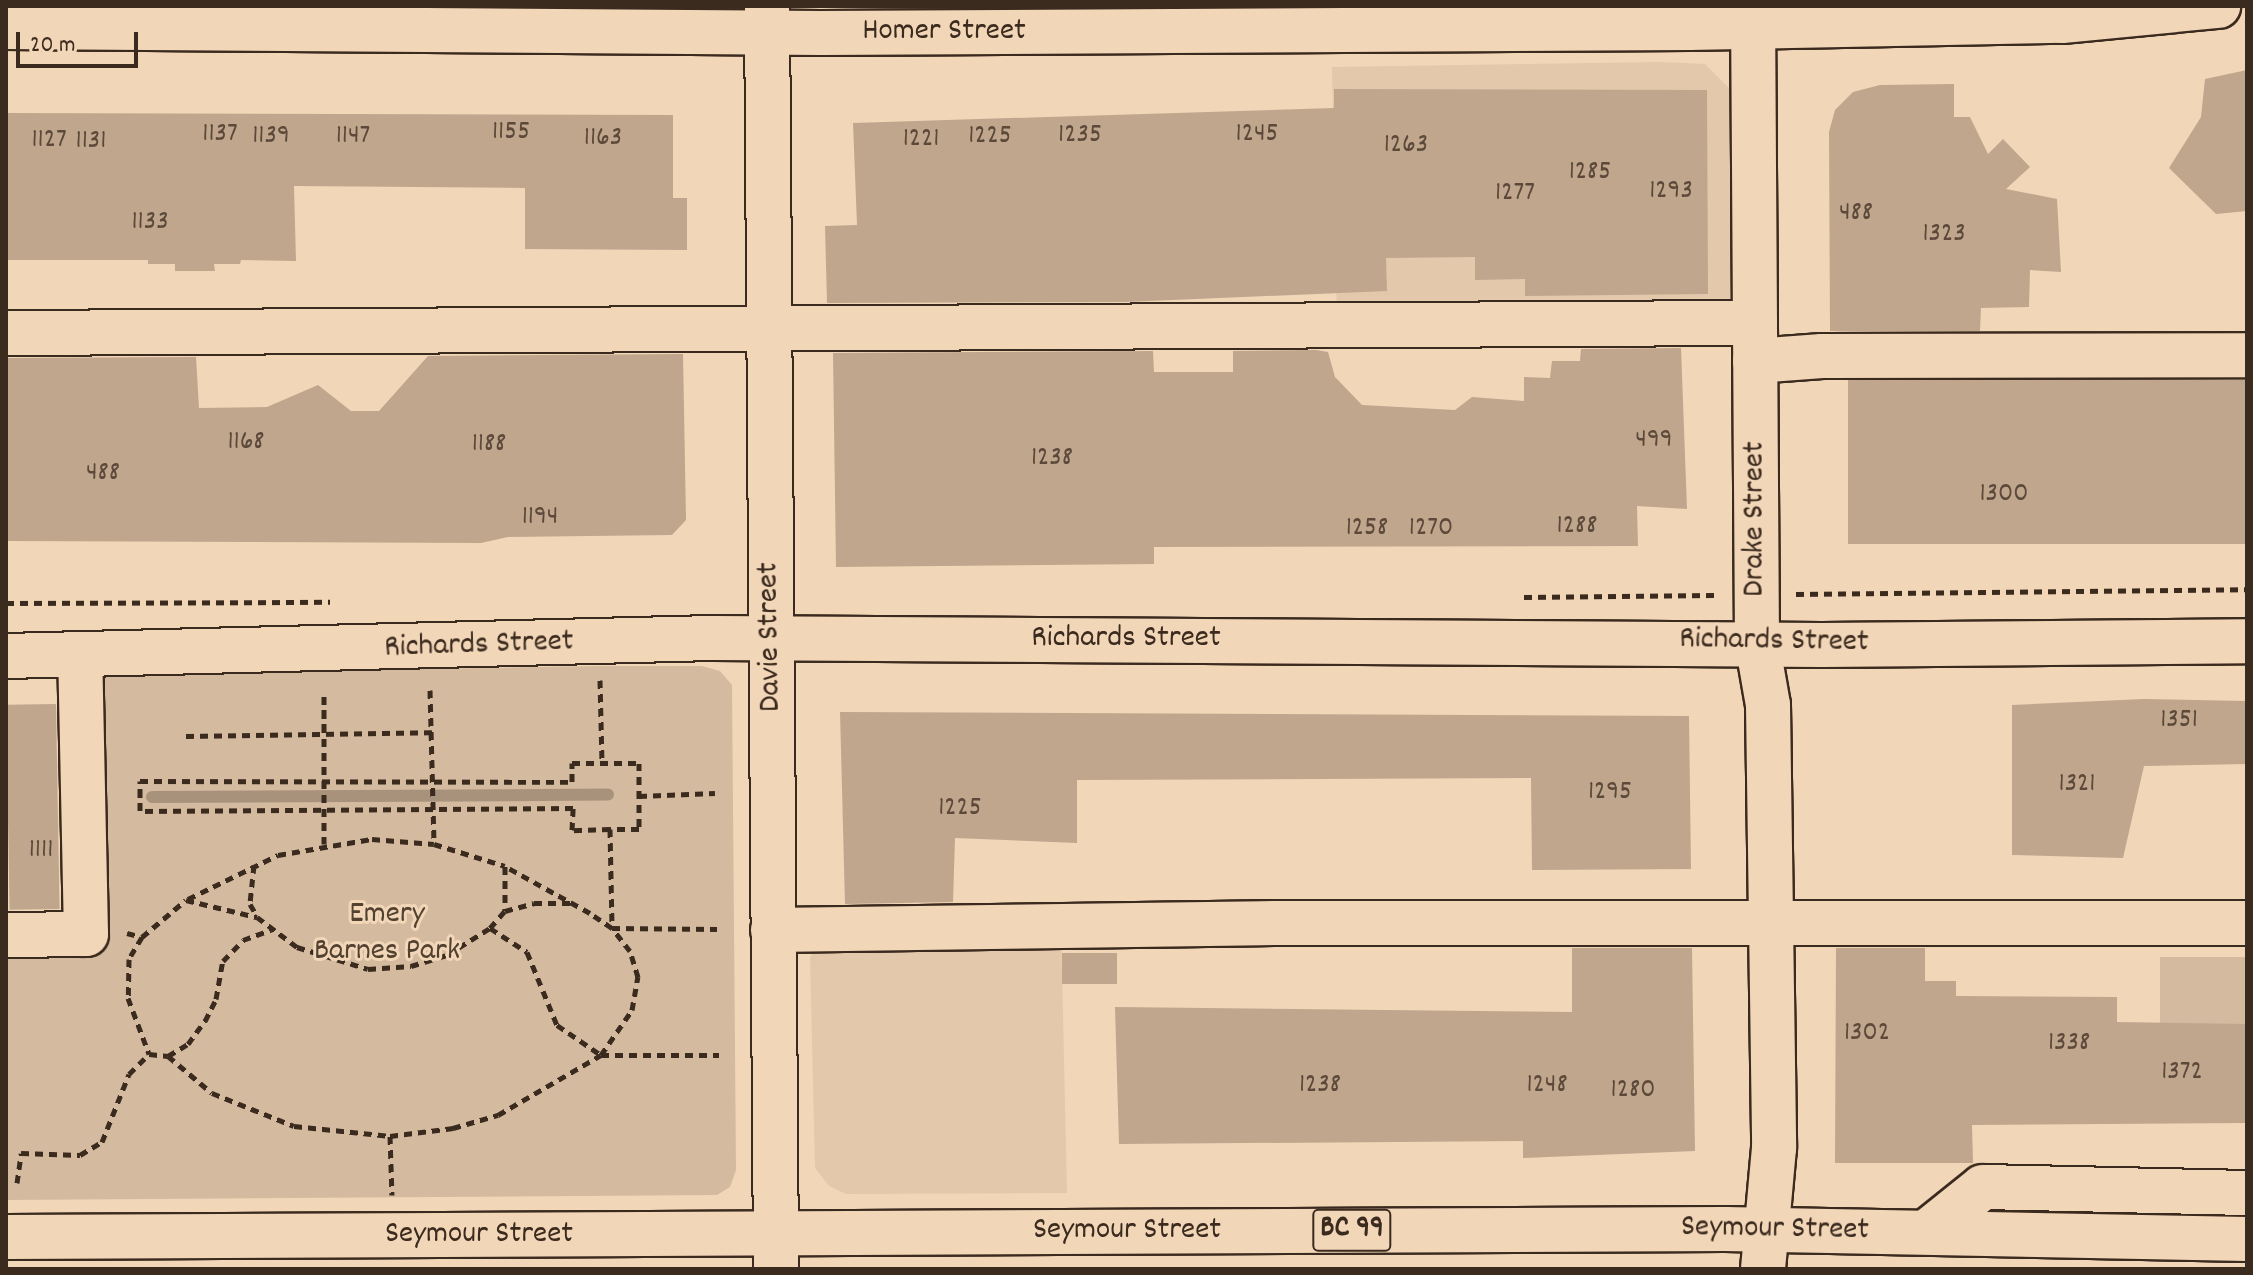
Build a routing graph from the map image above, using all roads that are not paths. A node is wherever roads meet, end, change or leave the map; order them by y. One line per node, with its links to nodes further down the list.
1 (2218, 6): 2 (main road, Homer Street)
2 (1753, 16): 3 (main road, Homer Street); 7 (main road, Drake Street)
3 (766, 19): 4 (main road, Homer Street); 5 (main road, Davie Street)
4 (6, 27)
5 (769, 328): 6 (main road); 7 (main road); 9 (main road, Davie Street)
6 (6, 333)
7 (1755, 342): 8 (main road); 11 (main road, Drake Street)
8 (2247, 355)
9 (771, 638): 11 (main road, Richards Street); 13 (main road, Richards Street); 16 (main road, Davie Street)
10 (2247, 641): 11 (main road, Richards Street)
11 (1757, 642): 14 (main road, Drake Street)
12 (6, 656): 13 (main road, Richards Street)
13 (80, 657): 17 (main road)
14 (1768, 923): 15 (main road); 16 (main road); 22 (main road, Drake Street)
15 (2247, 923)
16 (773, 930): 23 (main road, Davie Street)
17 (6, 935)
18 (2247, 1193): 19 (main road)
19 (1928, 1231): 21 (main road, Seymour Street / BC 99); 22 (main road, Seymour Street / BC 99)
20 (6, 1237): 23 (main road, Seymour Street / BC 99)
21 (2247, 1239)
22 (1763, 1250): 23 (main road, Seymour Street / BC 99)
23 (776, 1251)

